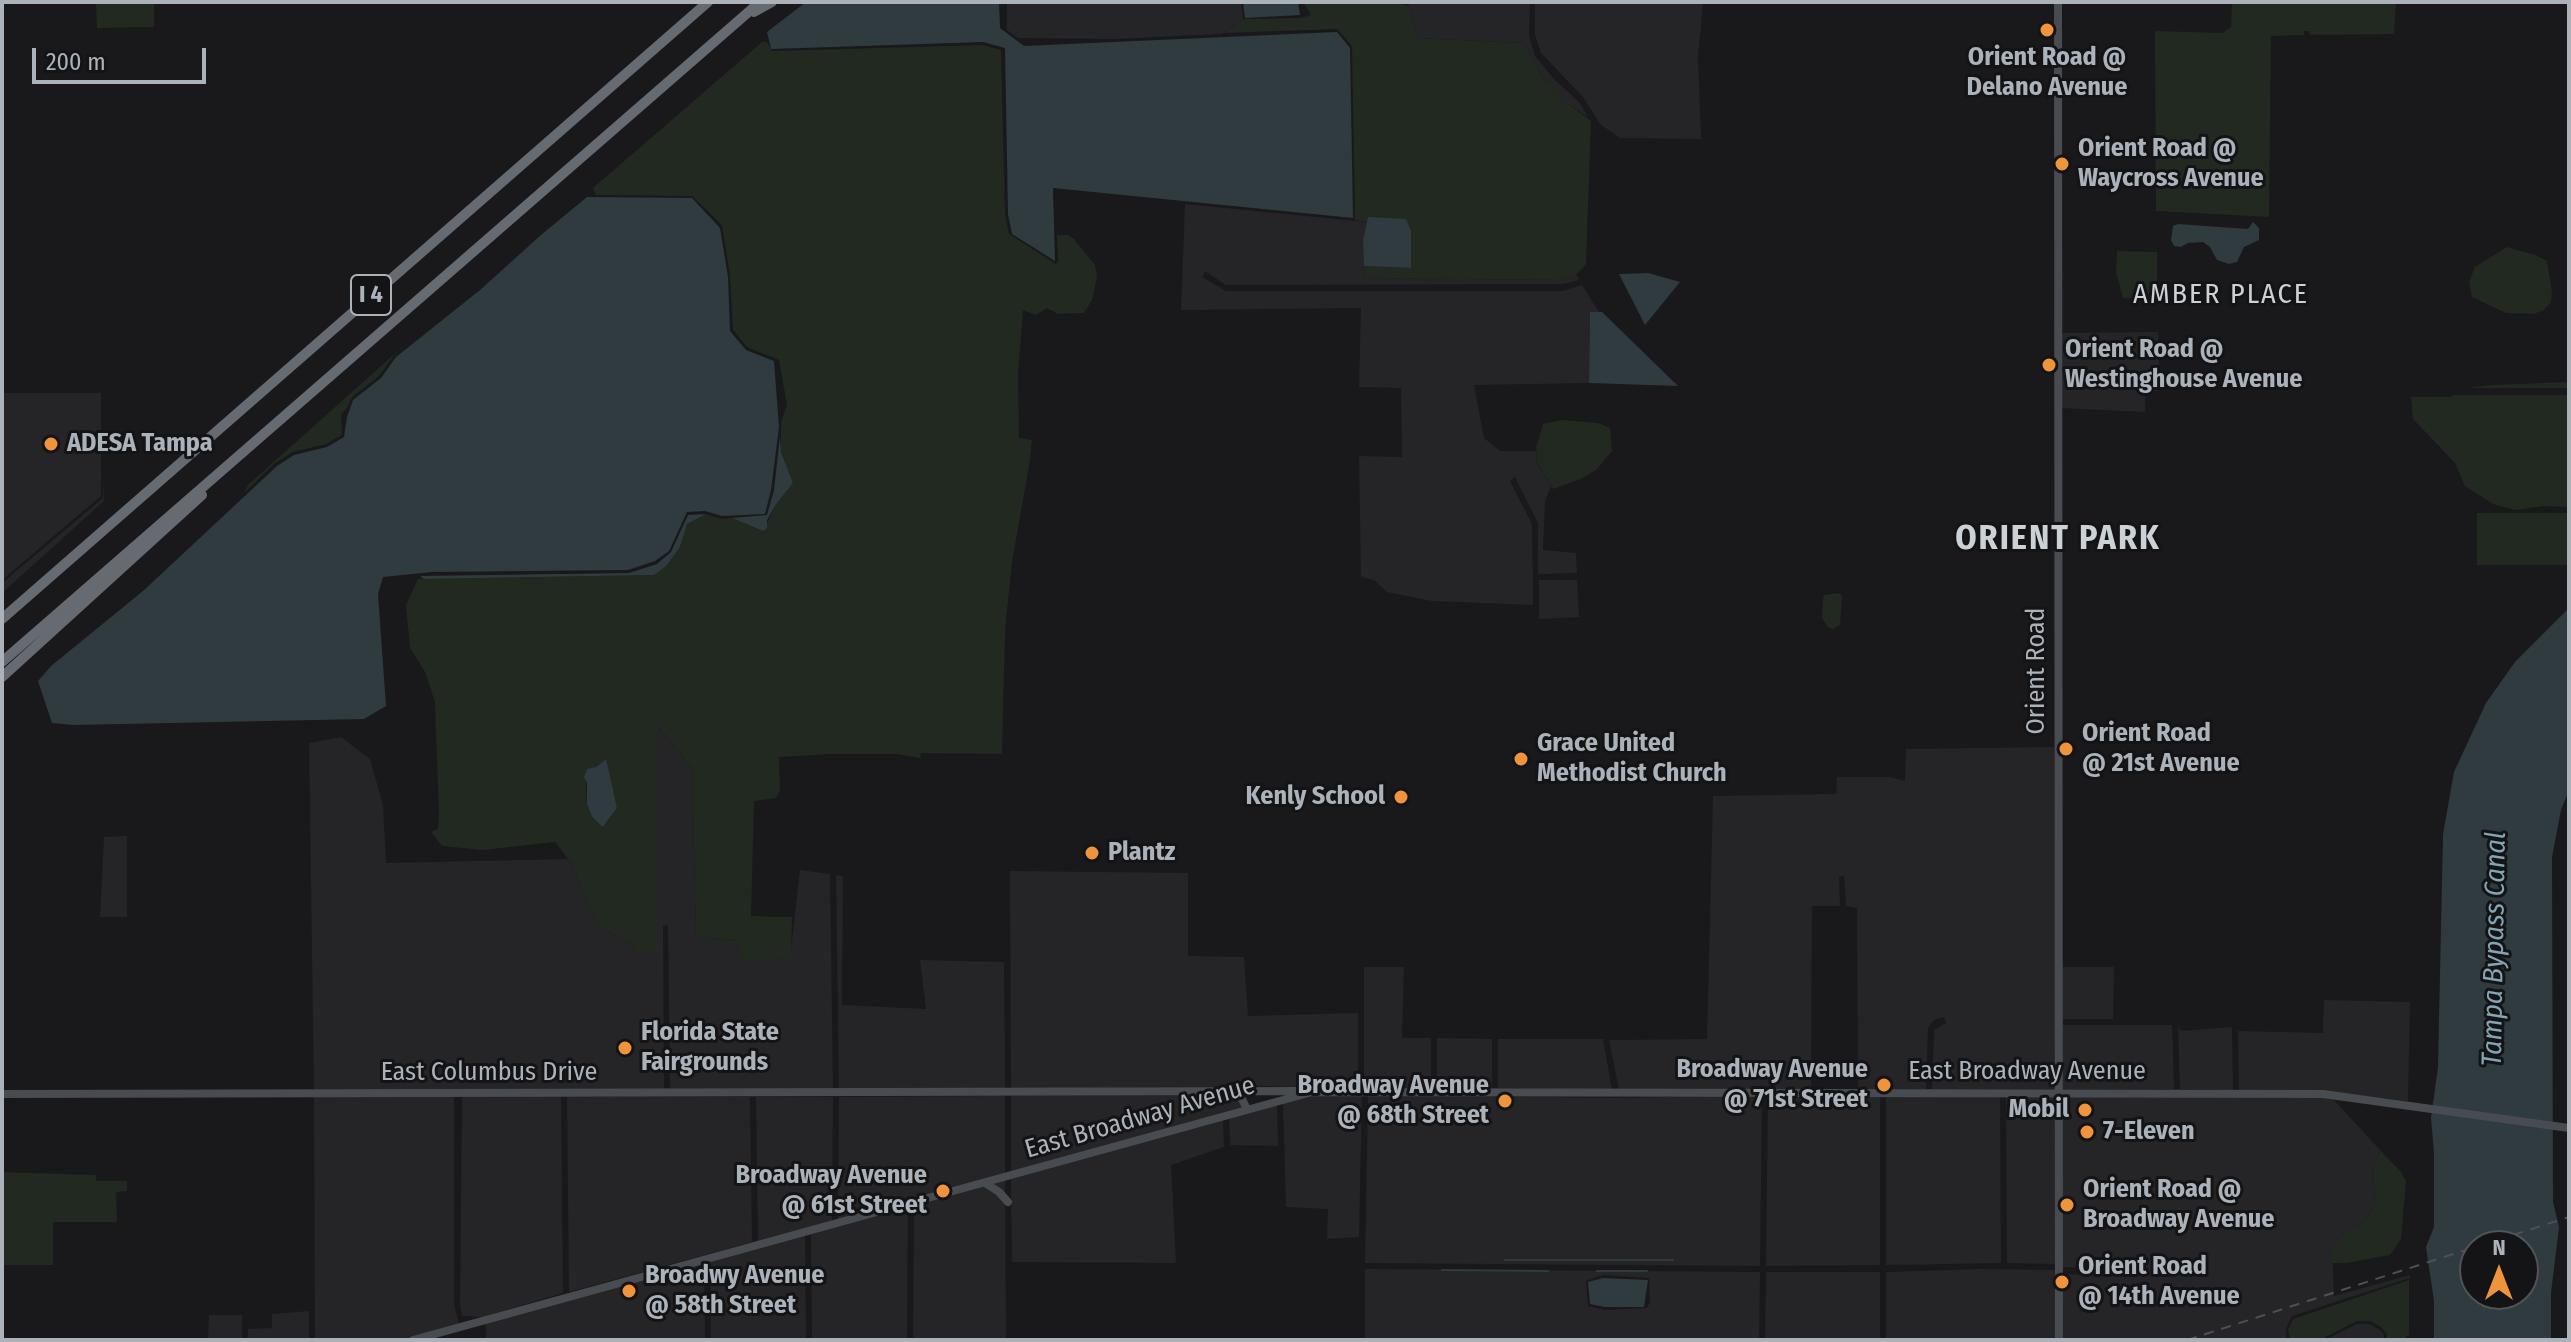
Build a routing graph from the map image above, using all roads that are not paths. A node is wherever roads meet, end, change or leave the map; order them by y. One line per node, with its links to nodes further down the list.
1 (707, 2): 7 (highway, I 4)
2 (760, 2): 5 (highway, I 4)
3 (772, 2): 5 (highway)
4 (2058, 2): 15 (main road, Orient Road)
5 (741, 18): 6 (highway, I 4)
6 (246, 452): 10 (highway, I 4); 11 (highway)
7 (54, 574): 8 (highway); 9 (highway, I 4)
8 (2, 612)
9 (2, 619)
10 (2, 662)
11 (2, 677)
12 (1267, 1090): 13 (main road, East Columbus Drive); 14 (main road, East Columbus Drive); 17 (main road)
13 (1225, 1092): 16 (main road, East Columbus Drive); 18 (main road)
14 (1312, 1092): 15 (main road, East Broadway Avenue); 17 (main road, East Broadway Avenue)
15 (2059, 1092): 19 (main road, East Broadway Avenue); 23 (main road, Orient Road)
16 (2, 1094)
17 (1280, 1099): 18 (main road, East Broadway Avenue)
18 (1247, 1109): 20 (main road, East Broadway Avenue)
19 (2565, 1127)
20 (984, 1183): 21 (main road); 22 (main road, East Broadway Avenue)
21 (1008, 1202)
22 (413, 1340)
23 (2059, 1340)

